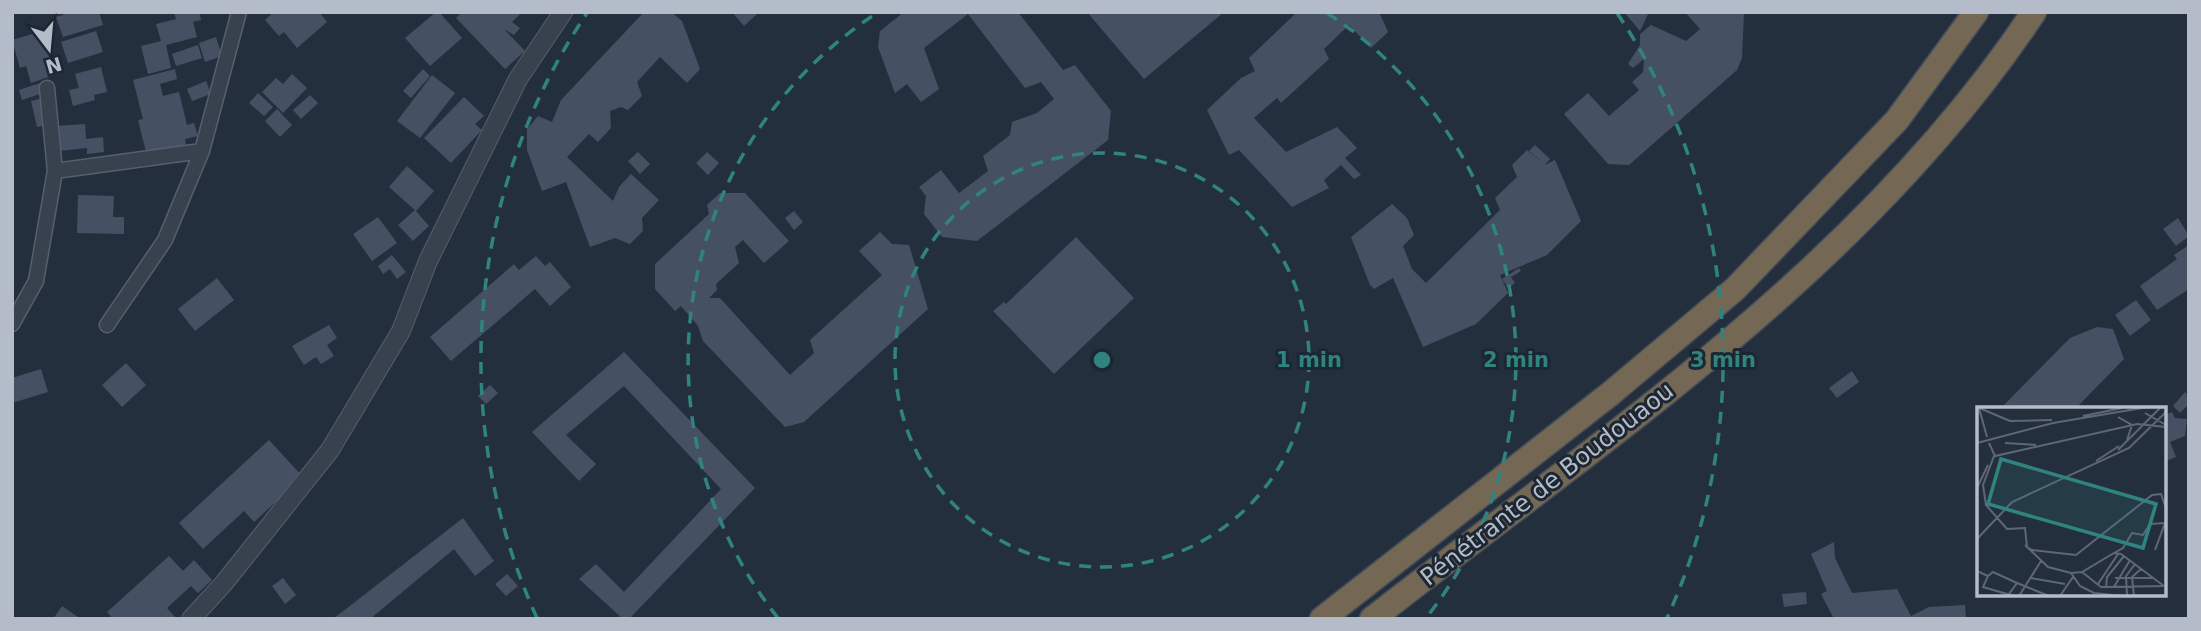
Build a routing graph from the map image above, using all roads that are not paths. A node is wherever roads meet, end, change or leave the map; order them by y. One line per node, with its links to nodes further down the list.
1 (239, 12): 6 (street)
2 (563, 12): 10 (street)
3 (1976, 12): 11 (highway, Pénétrante de Boudouaou)
4 (2034, 12): 12 (highway, Pénétrante de Boudouaou)
5 (47, 88): 7 (street)
6 (202, 151): 7 (street); 9 (street)
7 (55, 171): 8 (street)
8 (12, 324)
9 (107, 325)
10 (191, 619)
11 (1322, 619)
12 (1372, 619)

